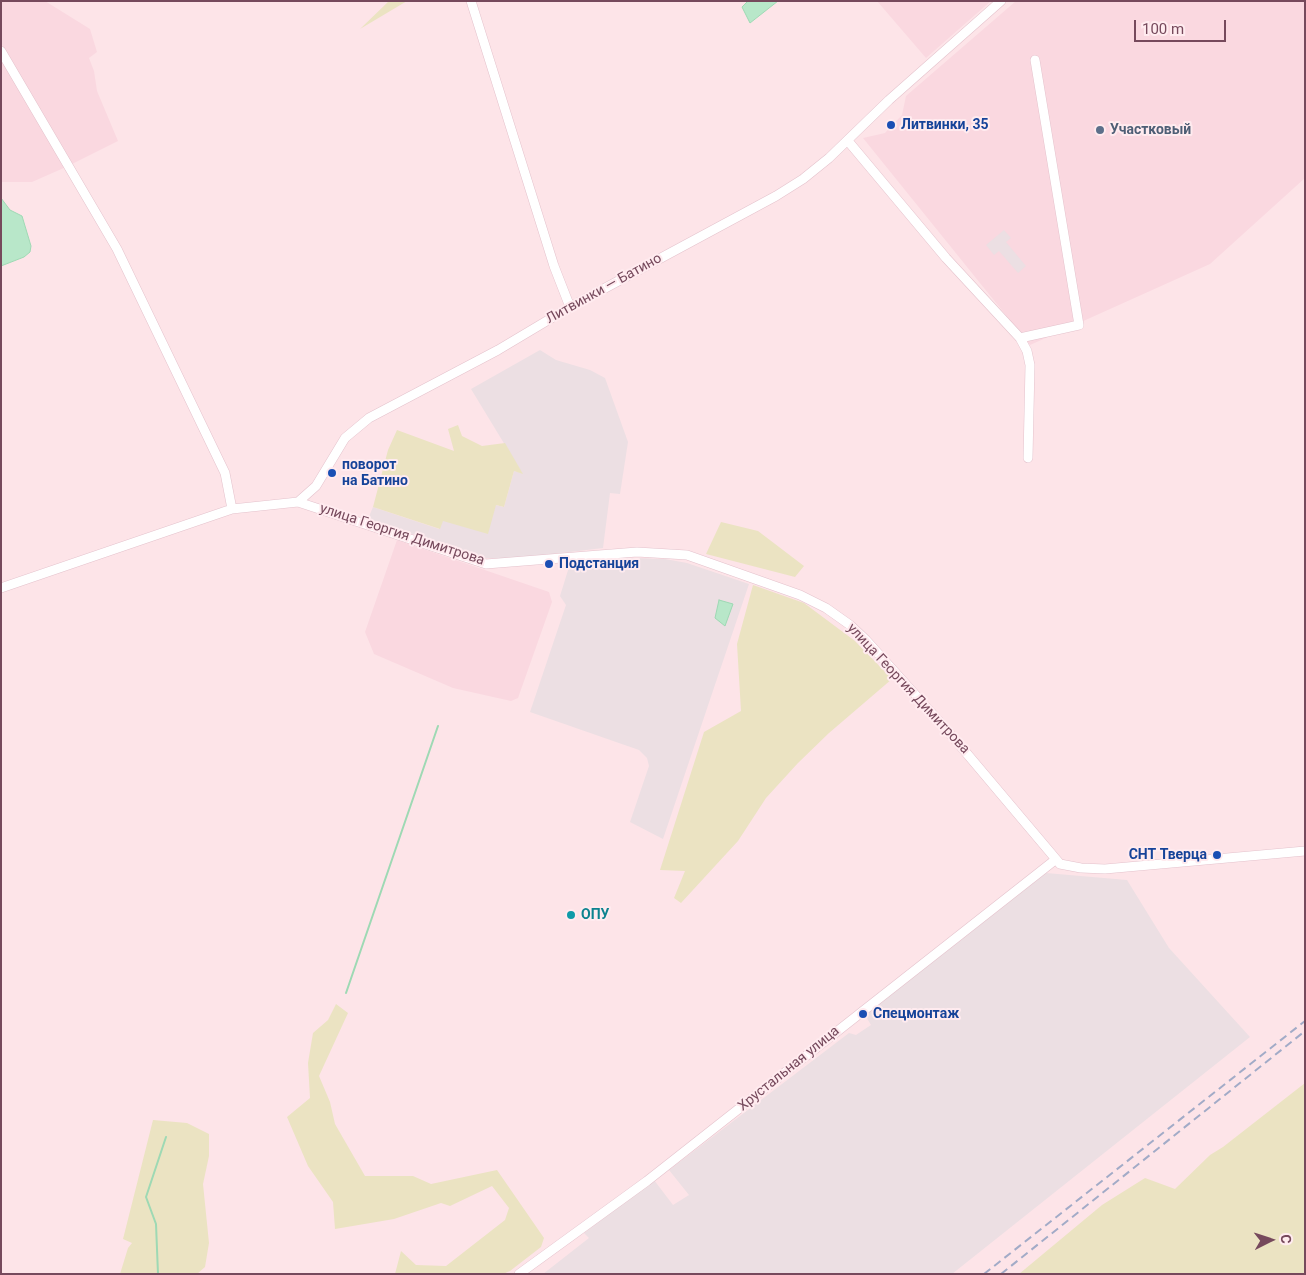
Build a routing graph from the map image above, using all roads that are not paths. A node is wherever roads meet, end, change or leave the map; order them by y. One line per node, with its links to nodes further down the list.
1 (471, 1): 6 (street)
2 (1001, 1): 5 (street, Литвинки — Батино)
3 (1, 50): 10 (street)
4 (1035, 60): 7 (street)
5 (848, 141): 6 (street, Литвинки — Батино); 7 (street)
6 (570, 308): 9 (street, Литвинки — Батино)
7 (1020, 338): 8 (street)
8 (1028, 458)
9 (298, 502): 10 (street, улица Георгия Димитрова); 13 (street, улица Георгия Димитрова)
10 (232, 509): 11 (street, улица Георгия Димитрова)
11 (1, 588)
12 (1305, 851): 13 (street)
13 (1055, 860): 14 (street, Хрустальная улица)
14 (519, 1274)

